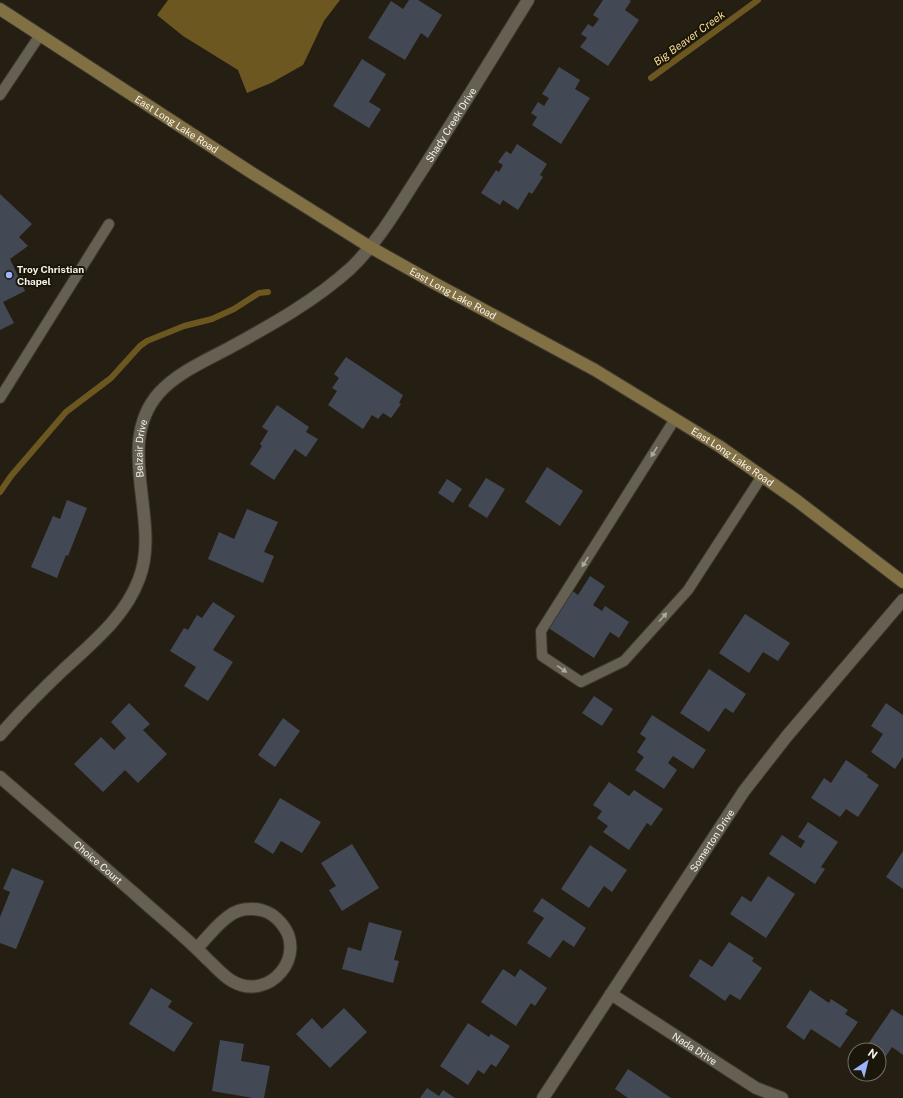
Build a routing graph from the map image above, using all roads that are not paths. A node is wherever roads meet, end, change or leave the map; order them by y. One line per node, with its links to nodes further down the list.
1 (528, 0): 6 (street, Shady Creek Drive)
2 (0, 9): 3 (main road, East Long Lake Road)
3 (40, 34): 4 (lane); 6 (main road, East Long Lake Road)
4 (0, 95)
5 (110, 224): 7 (lane)
6 (370, 247): 8 (main road, East Long Lake Road); 12 (street, Belzair Drive)
7 (0, 398)
8 (675, 419): 9 (main road, East Long Lake Road); 9 (lane, one-way to 9)
9 (762, 476): 10 (main road, East Long Lake Road)
10 (903, 582)
11 (903, 600): 15 (street, Somerton Drive)
12 (0, 735)
13 (0, 777): 14 (street, Choice Court)
14 (197, 948): 14 (street, Choice Court)
15 (611, 994): 16 (street, Somerton Drive); 17 (street, Nada Drive)
16 (543, 1098)
17 (782, 1098)

